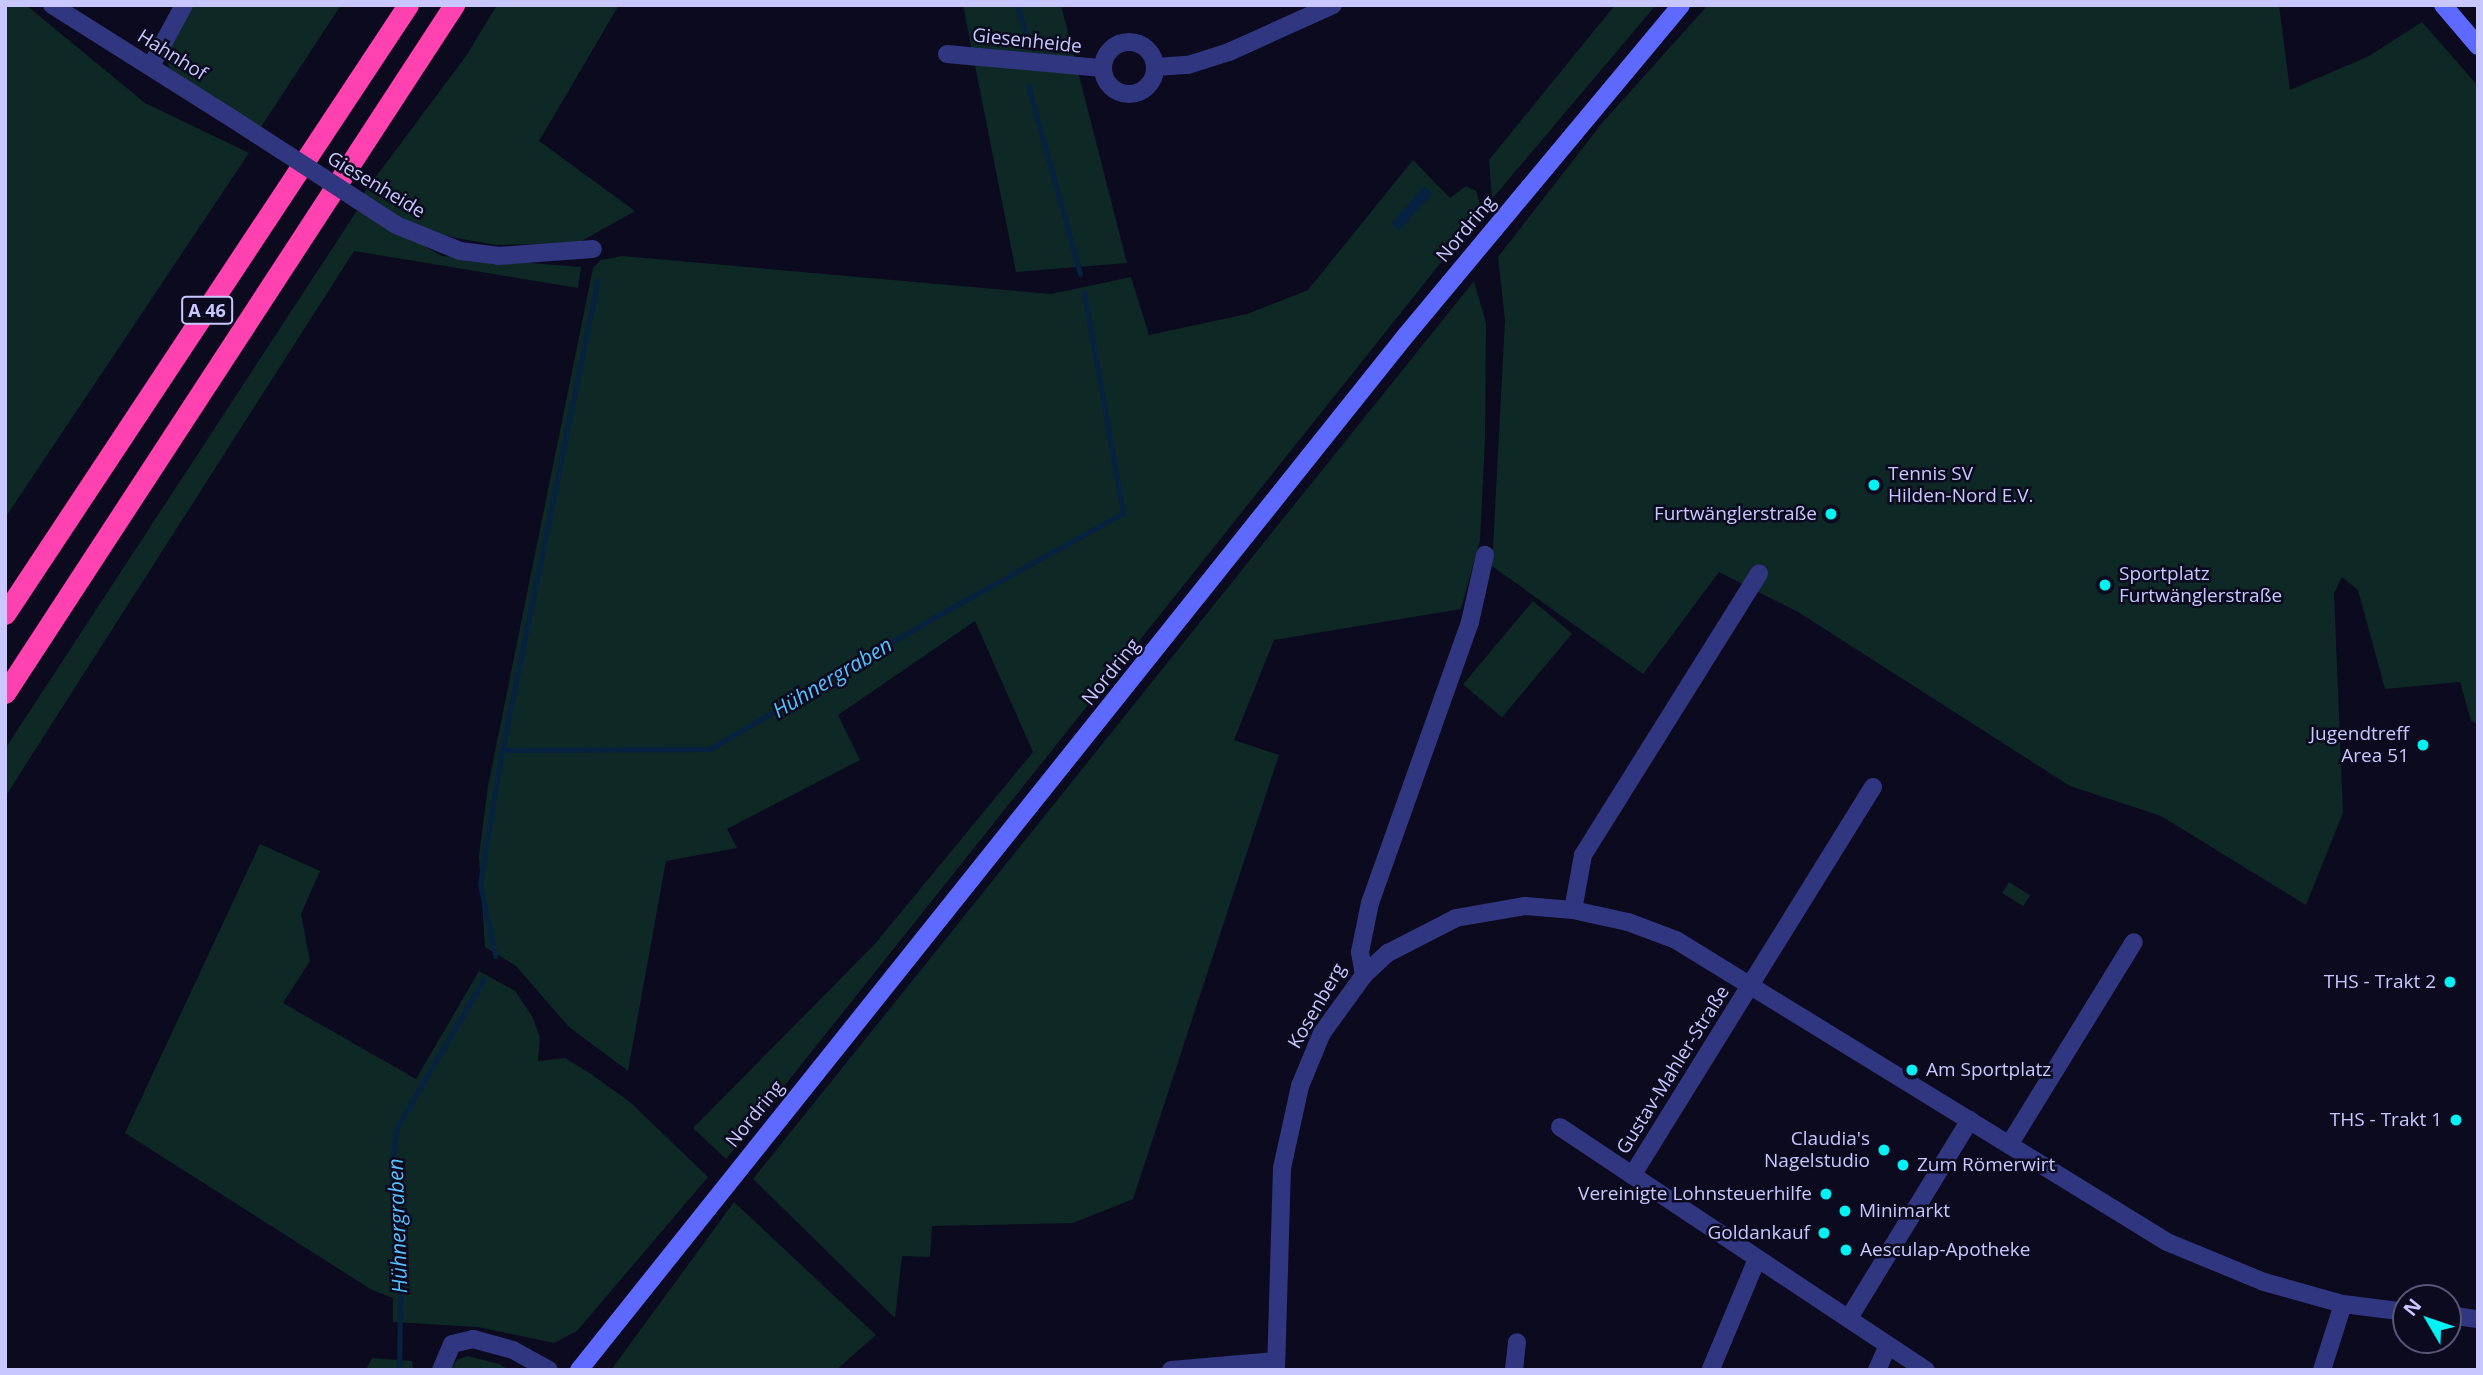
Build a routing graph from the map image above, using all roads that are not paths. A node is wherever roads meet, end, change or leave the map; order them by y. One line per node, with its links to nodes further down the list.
1 (52, 5): 10 (street, Hahnhof)
2 (184, 5): 10 (street)
3 (408, 5): 17 (highway, A 46)
4 (454, 5): 18 (highway, A 46)
5 (1333, 5): 11 (street)
6 (1681, 5): 38 (main road, Nordring)
7 (2443, 5): 8 (main road)
8 (2478, 46)
9 (947, 54): 12 (street, Giesenheide)
10 (151, 66): 13 (street, Hahnhof)
11 (1156, 67): 12 (street); 12 (street)
12 (1102, 68)
13 (233, 119): 14 (street, Giesenheide, bridge)
14 (593, 250)
15 (1485, 555): 22 (street, Kosenberg)
16 (1759, 573): 20 (street)
17 (5, 614)
18 (5, 693)
19 (1873, 787): 23 (street)
20 (1573, 910): 22 (street); 23 (street)
21 (2134, 942): 26 (street)
22 (1364, 975): 34 (street, Kosenberg)
23 (1749, 986): 24 (street); 27 (street, Gustav-Mahler-Straße)
24 (1970, 1120): 26 (street); 31 (street)
25 (1560, 1127): 27 (street, Gustav-Mahler-Straße)
26 (2009, 1145): 29 (street)
27 (1632, 1175): 28 (street, Gustav-Mahler-Straße)
28 (1757, 1259): 31 (street, Gustav-Mahler-Straße); 35 (street)
29 (2343, 1304): 30 (street); 43 (street)
30 (2392, 1310)
31 (1849, 1318): 33 (street, Gustav-Mahler-Straße)
32 (1517, 1342): 40 (street)
33 (1888, 1345): 41 (street); 42 (street, Gustav-Mahler-Straße)
34 (1276, 1365): 39 (street)
35 (1711, 1369)
36 (441, 1370): 37 (street)
37 (549, 1370)
38 (579, 1370)
39 (1171, 1370)
40 (1514, 1370)
41 (1877, 1370)
42 (1926, 1370)
43 (2322, 1370)

